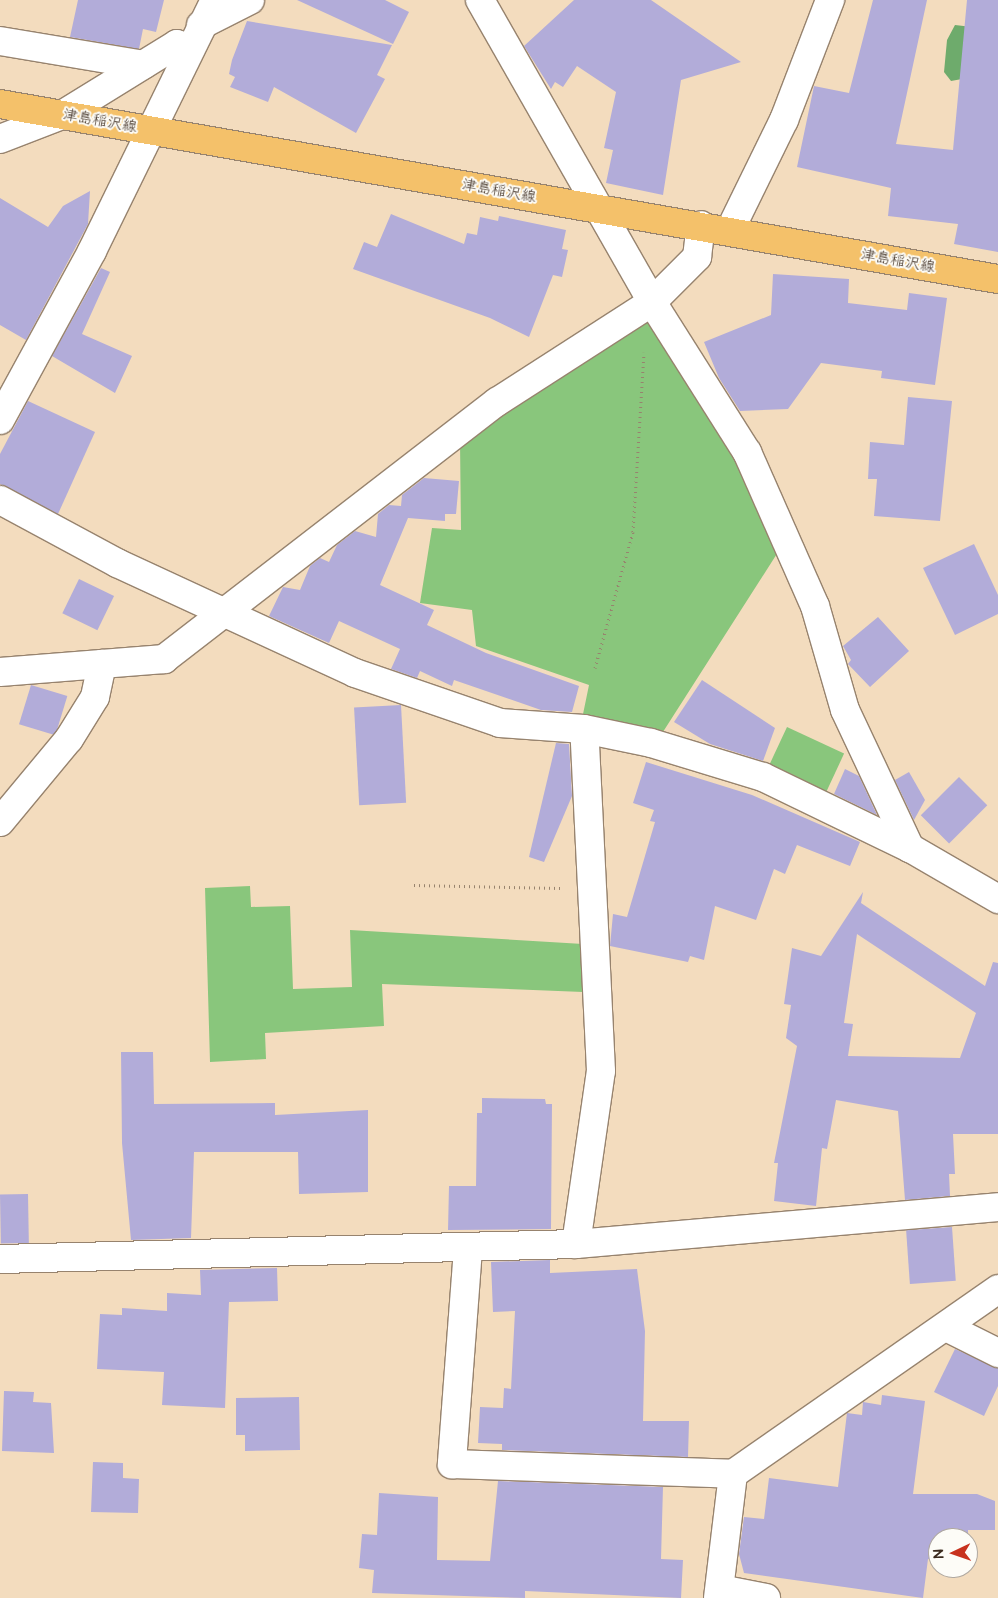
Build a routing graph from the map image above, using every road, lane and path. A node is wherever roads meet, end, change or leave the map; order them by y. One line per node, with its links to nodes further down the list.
1 (215, 0): 5 (street)
2 (250, 0): 5 (street)
3 (480, 0): 12 (street)
4 (830, 0): 14 (street)
5 (196, 37): 7 (street); 10 (street)
6 (0, 40): 7 (street)
7 (142, 65): 9 (street)
8 (0, 104): 9 (main road, 津島稲沢線)
9 (62, 115): 10 (main road, 津島稲沢線); 11 (street)
10 (151, 130): 12 (main road, 津島稲沢線); 17 (street)
11 (0, 139)
12 (599, 208): 13 (main road, 津島稲沢線); 16 (street)
13 (701, 226): 14 (main road, 津島稲沢線); 16 (street)
14 (730, 230): 15 (main road, 津島稲沢線)
15 (998, 278)
16 (649, 304): 19 (street); 21 (path); 25 (street)
17 (0, 420)
18 (0, 500): 19 (street)
19 (226, 610): 20 (street); 23 (street)
20 (102, 664): 22 (street); 24 (street)
21 (594, 668)
22 (0, 672)
23 (584, 729): 25 (street); 27 (street)
24 (0, 822)
25 (910, 848): 28 (street)
26 (414, 885): 27 (path)
27 (592, 888): 30 (street)
28 (998, 899)
29 (998, 1206): 30 (street)
30 (576, 1244): 31 (street)
31 (468, 1249): 32 (street); 36 (street)
32 (0, 1259)
33 (998, 1289): 34 (street)
34 (948, 1328): 35 (street); 36 (street)
35 (998, 1352)
36 (733, 1474): 37 (street)
37 (719, 1593): 38 (street)
38 (766, 1598)

